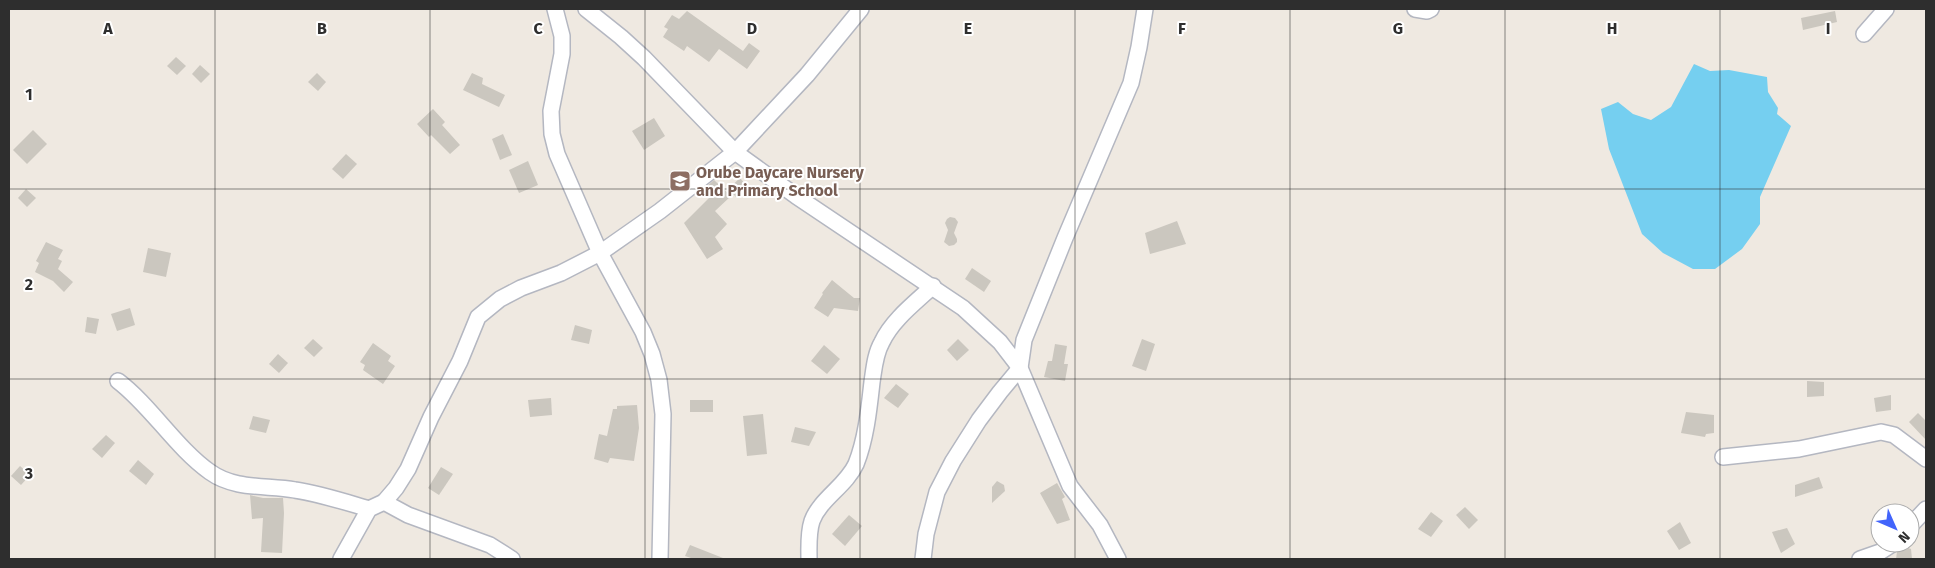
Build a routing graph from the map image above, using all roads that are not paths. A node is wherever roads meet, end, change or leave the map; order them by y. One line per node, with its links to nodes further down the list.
1 (555, 9): 10 (street)
2 (586, 9): 9 (street)
3 (861, 9): 9 (street)
4 (1145, 9): 12 (street)
5 (1415, 9): 6 (street)
6 (1430, 9)
7 (1886, 9): 8 (street)
8 (1864, 34)
9 (735, 152): 10 (street); 11 (street)
10 (600, 253): 18 (street); 23 (street)
11 (933, 286): 13 (street); 24 (street)
12 (1024, 340): 13 (street); 14 (street)
13 (1000, 342): 14 (street)
14 (1020, 368): 25 (street); 26 (street)
15 (118, 381): 19 (street)
16 (1723, 458): 17 (street)
17 (1926, 459)
18 (384, 502): 19 (street); 22 (street)
19 (369, 509): 21 (street)
20 (1877, 553): 27 (street)
21 (341, 559)
22 (512, 559)
23 (660, 559)
24 (809, 559)
25 (923, 559)
26 (1118, 559)
27 (1860, 559)

